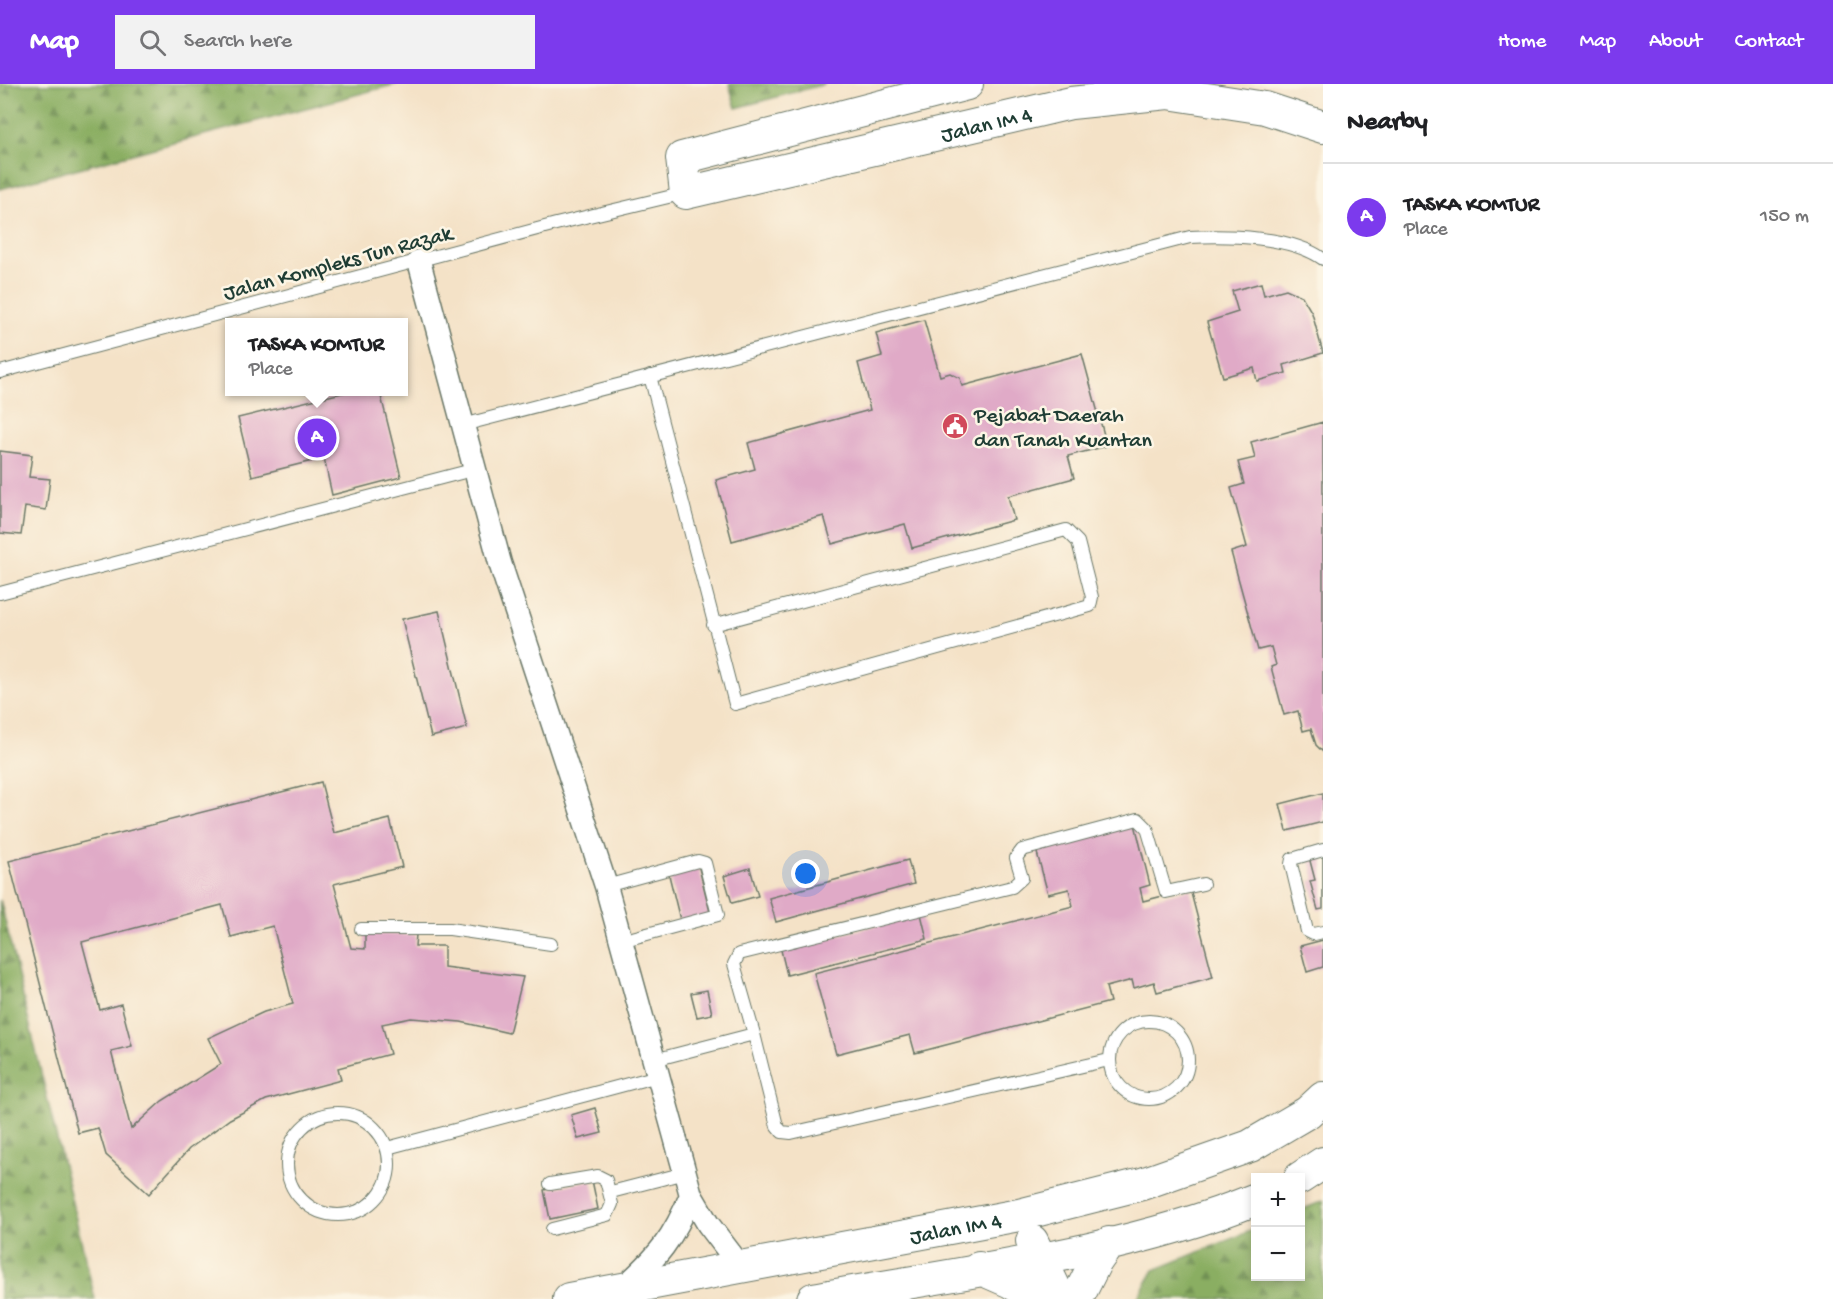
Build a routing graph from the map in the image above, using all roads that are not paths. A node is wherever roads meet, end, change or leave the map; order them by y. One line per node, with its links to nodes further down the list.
1 (967, 84): 3 (street, Jalan IM 4)
2 (1323, 127): 3 (street, Jalan IM 4)
3 (686, 193): 5 (lane, Jalan Kompleks Tun Razak)
4 (1323, 259): 7 (lane)
5 (419, 261): 6 (lane, Jalan Kompleks Tun Razak); 8 (street)
6 (0, 372)
7 (650, 376): 8 (lane); 11 (lane)
8 (463, 425): 9 (street)
9 (476, 469): 10 (lane); 14 (street)
10 (0, 593)
11 (713, 625): 11 (lane)
12 (1323, 850): 16 (lane)
13 (1203, 884): 19 (lane)
14 (606, 886): 17 (street); 17 (lane)
15 (361, 929): 18 (lane)
16 (1323, 932)
17 (621, 941): 21 (street)
18 (551, 944)
19 (754, 1034): 20 (lane); 21 (lane)
20 (1109, 1060): 20 (lane)
21 (656, 1068): 23 (lane); 27 (street)
22 (1323, 1098): 30 (street, Jalan IM 4)
23 (387, 1148): 23 (lane)
24 (1323, 1163): 25 (street)
25 (1305, 1175)
26 (550, 1184): 28 (lane)
27 (688, 1184): 28 (lane); 34 (street); 36 (street)
28 (611, 1192): 31 (lane)
29 (1251, 1202): 32 (street, Jalan IM 4)
30 (1019, 1215): 33 (street); 34 (street, Jalan IM 4)
31 (552, 1229)
32 (1109, 1243): 33 (street, Jalan IM 4); 41 (street)
33 (1040, 1258): 35 (street, Jalan IM 4); 40 (street)
34 (740, 1266): 36 (street, Jalan IM 4)
35 (979, 1269): 38 (street, Jalan IM 4); 39 (street)
36 (623, 1288): 37 (street, Jalan IM 4)
37 (569, 1299)
38 (813, 1299)
39 (1037, 1299)
40 (1060, 1299)
41 (1077, 1299)

